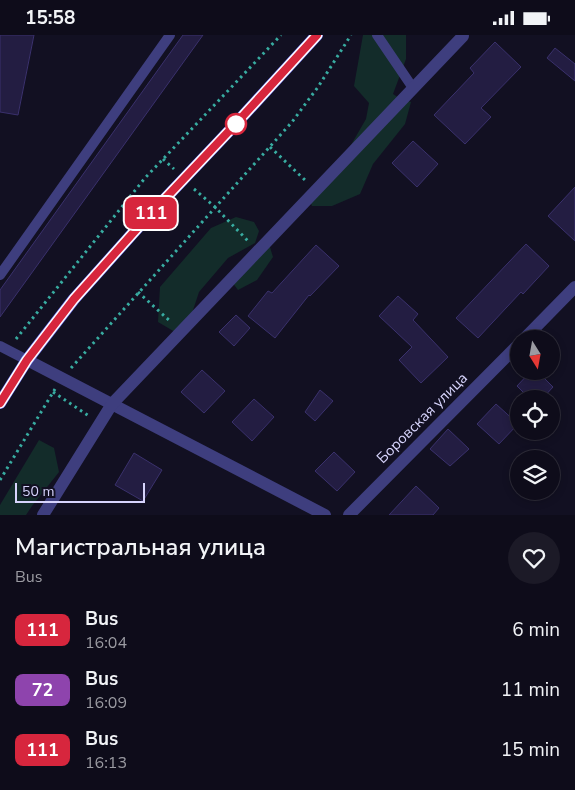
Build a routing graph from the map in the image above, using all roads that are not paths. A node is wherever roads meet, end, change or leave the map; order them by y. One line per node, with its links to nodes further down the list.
1 (170, 35): 6 (lane)
2 (317, 35): 11 (main road)
3 (377, 35): 5 (lane)
4 (463, 36): 5 (street)
5 (413, 88): 13 (street)
6 (0, 275)
7 (575, 287): 8 (street)
8 (533, 330)
9 (3, 348): 11 (lane)
10 (510, 353): 16 (street, Боровская улица)
11 (27, 360): 12 (main road); 13 (street)
12 (0, 403)
13 (112, 403): 14 (street); 15 (street)
14 (43, 515)
15 (325, 515)
16 (349, 515)

